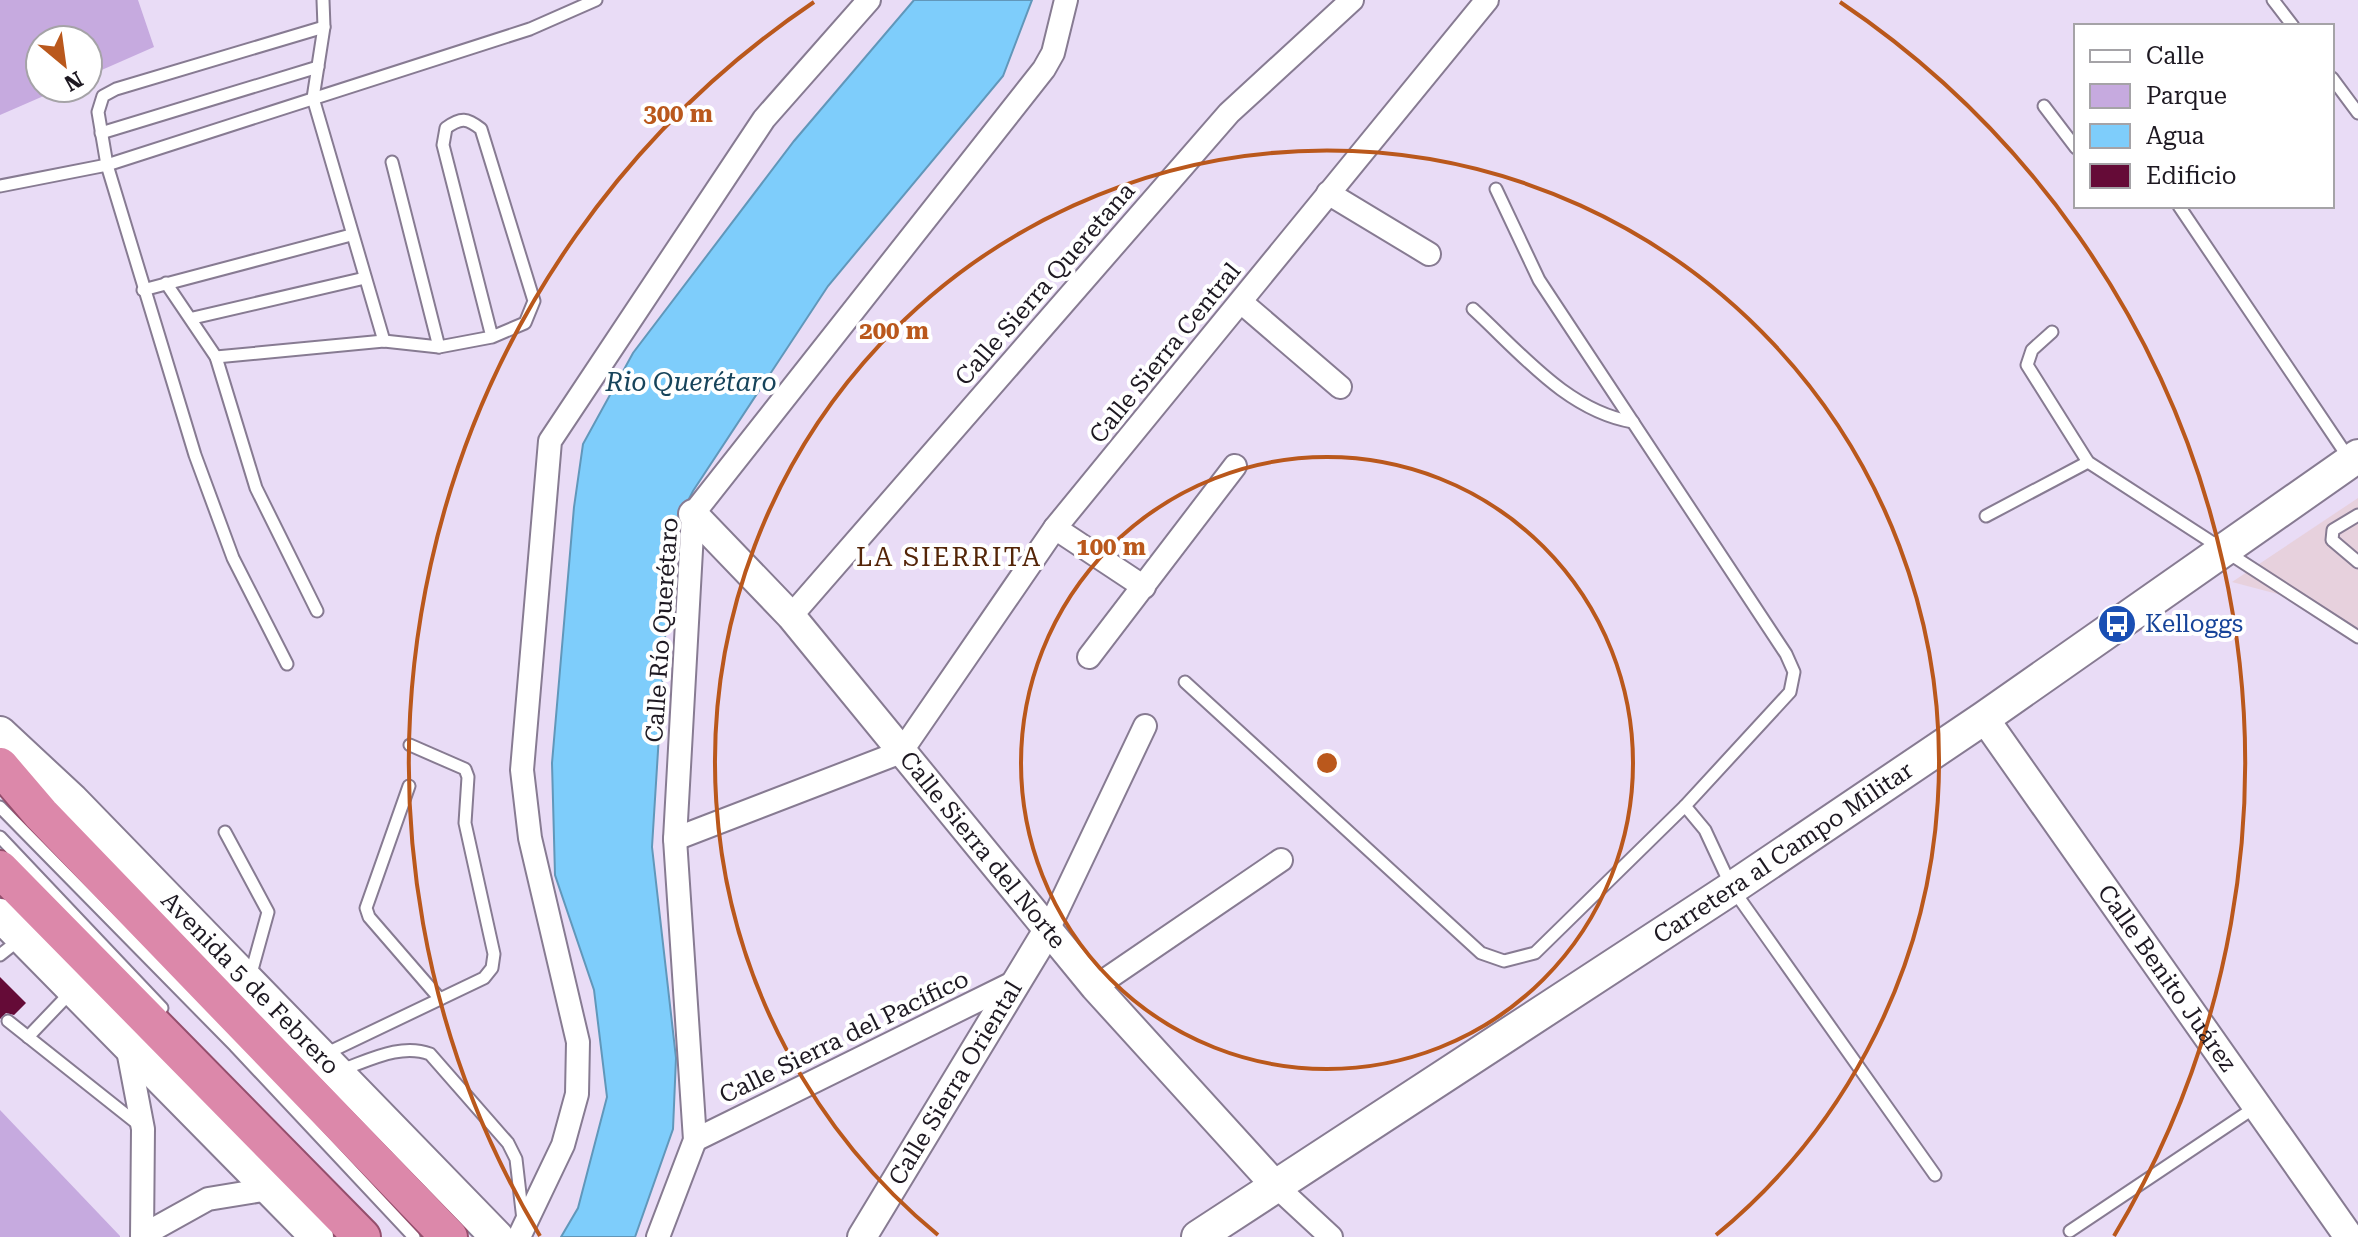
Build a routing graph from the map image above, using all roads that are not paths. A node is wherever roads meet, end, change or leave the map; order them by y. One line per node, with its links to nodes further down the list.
1 (323, 0): 9 (lane)
2 (596, 0): 12 (lane)
3 (869, 0): 88 (street)
4 (1066, 0): 41 (street, Calle Río Querétaro)
5 (1352, 0): 49 (street, Calle Sierra Queretana)
6 (1487, 0): 21 (street, Calle Sierra Central)
7 (2273, 0): 8 (lane)
8 (2291, 24)
9 (324, 27): 10 (lane); 15 (lane)
10 (318, 67): 12 (lane); 15 (lane)
11 (2334, 81): 14 (lane)
12 (313, 98): 18 (lane); 23 (lane)
13 (2044, 106): 16 (lane)
14 (2358, 113)
15 (101, 133): 18 (lane)
16 (2074, 145)
17 (392, 162): 34 (lane)
18 (107, 165): 19 (lane); 27 (lane)
19 (0, 186)
20 (1496, 189): 37 (lane)
21 (1328, 193): 24 (street); 28 (street, Calle Sierra Central)
22 (2180, 208): 38 (lane)
23 (351, 235): 25 (lane); 26 (lane)
24 (1429, 254)
25 (365, 278): 30 (lane); 33 (lane)
26 (166, 283): 27 (lane); 30 (lane)
27 (143, 290): 52 (lane)
28 (1241, 302): 36 (street); 44 (street, Calle Sierra Central)
29 (1473, 309): 37 (lane)
30 (193, 318): 35 (lane)
31 (2052, 332): 39 (lane)
32 (492, 337): 32 (lane); 34 (lane)
33 (384, 341): 34 (lane); 35 (lane)
34 (439, 347)
35 (216, 357): 48 (lane)
36 (1340, 387)
37 (1633, 422): 61 (lane)
38 (2354, 458): 45 (main road, Carretera al Campo Militar)
39 (2088, 462): 43 (lane); 45 (lane)
40 (1235, 466): 47 (street)
41 (693, 514): 49 (street, Calle Sierra del Norte); 65 (street, Calle Río Querétaro)
42 (2358, 515): 46 (lane)
43 (1986, 516)
44 (1055, 528): 47 (street); 58 (street, Calle Sierra Central)
45 (2223, 550): 50 (lane); 54 (main road, Carretera al Campo Militar)
46 (2358, 562)
47 (1144, 587): 51 (street)
48 (317, 611)
49 (791, 616): 58 (street, Calle Sierra del Norte)
50 (2358, 637)
51 (1089, 657)
52 (287, 664)
53 (1185, 682): 61 (lane)
54 (1984, 718): 68 (main road, Carretera al Campo Militar); 81 (street, Calle Benito Juárez)
55 (1145, 726): 69 (street)
56 (0, 733): 71 (main road, Avenida 5 de Febrero)
57 (410, 745): 75 (lane)
58 (901, 752): 65 (street); 69 (street, Calle Sierra del Norte)
59 (0, 764): 94 (highway, Avenida 5 de Febrero); 94 (main road)
60 (409, 786): 75 (lane)
61 (1685, 806): 68 (lane)
62 (0, 807): 93 (lane)
63 (225, 832): 71 (lane)
64 (0, 837): 76 (lane)
65 (675, 839): 83 (street, Calle Río Querétaro)
66 (1281, 860): 73 (street)
67 (0, 869): 92 (highway)
68 (1732, 888): 84 (lane); 85 (main road, Carretera al Campo Militar)
69 (1048, 930): 72 (street, Calle Sierra Oriental); 73 (street, Calle Sierra del Norte)
70 (7, 936): 74 (main road)
71 (248, 981): 80 (main road, Avenida 5 de Febrero)
72 (1017, 981): 83 (street, Calle Sierra del Pacífico); 96 (street, Calle Sierra Oriental)
73 (1095, 987): 85 (street, Calle Sierra del Norte)
74 (74, 988): 78 (lane); 79 (main road)
75 (440, 999): 80 (lane)
76 (168, 1014)
77 (8, 1021): 78 (lane)
78 (28, 1037): 82 (lane)
79 (126, 1040): 82 (street); 86 (main road)
80 (328, 1064): 88 (main road, Avenida 5 de Febrero); 88 (lane)
81 (2258, 1106): 87 (lane); 90 (street, Calle Benito Juárez)
82 (143, 1129): 89 (street)
83 (695, 1140): 95 (street, Calle Río Querétaro)
84 (1935, 1175)
85 (1276, 1186): 97 (main road, Carretera al Campo Militar); 98 (street)
86 (269, 1189): 89 (street); 91 (main road)
87 (2070, 1231)
88 (513, 1234)
89 (143, 1236)
90 (2346, 1236)
91 (317, 1237)
92 (362, 1237)
93 (414, 1237)
94 (451, 1237)
95 (658, 1237)
96 (862, 1237)
97 (1198, 1237)
98 (1331, 1237)

